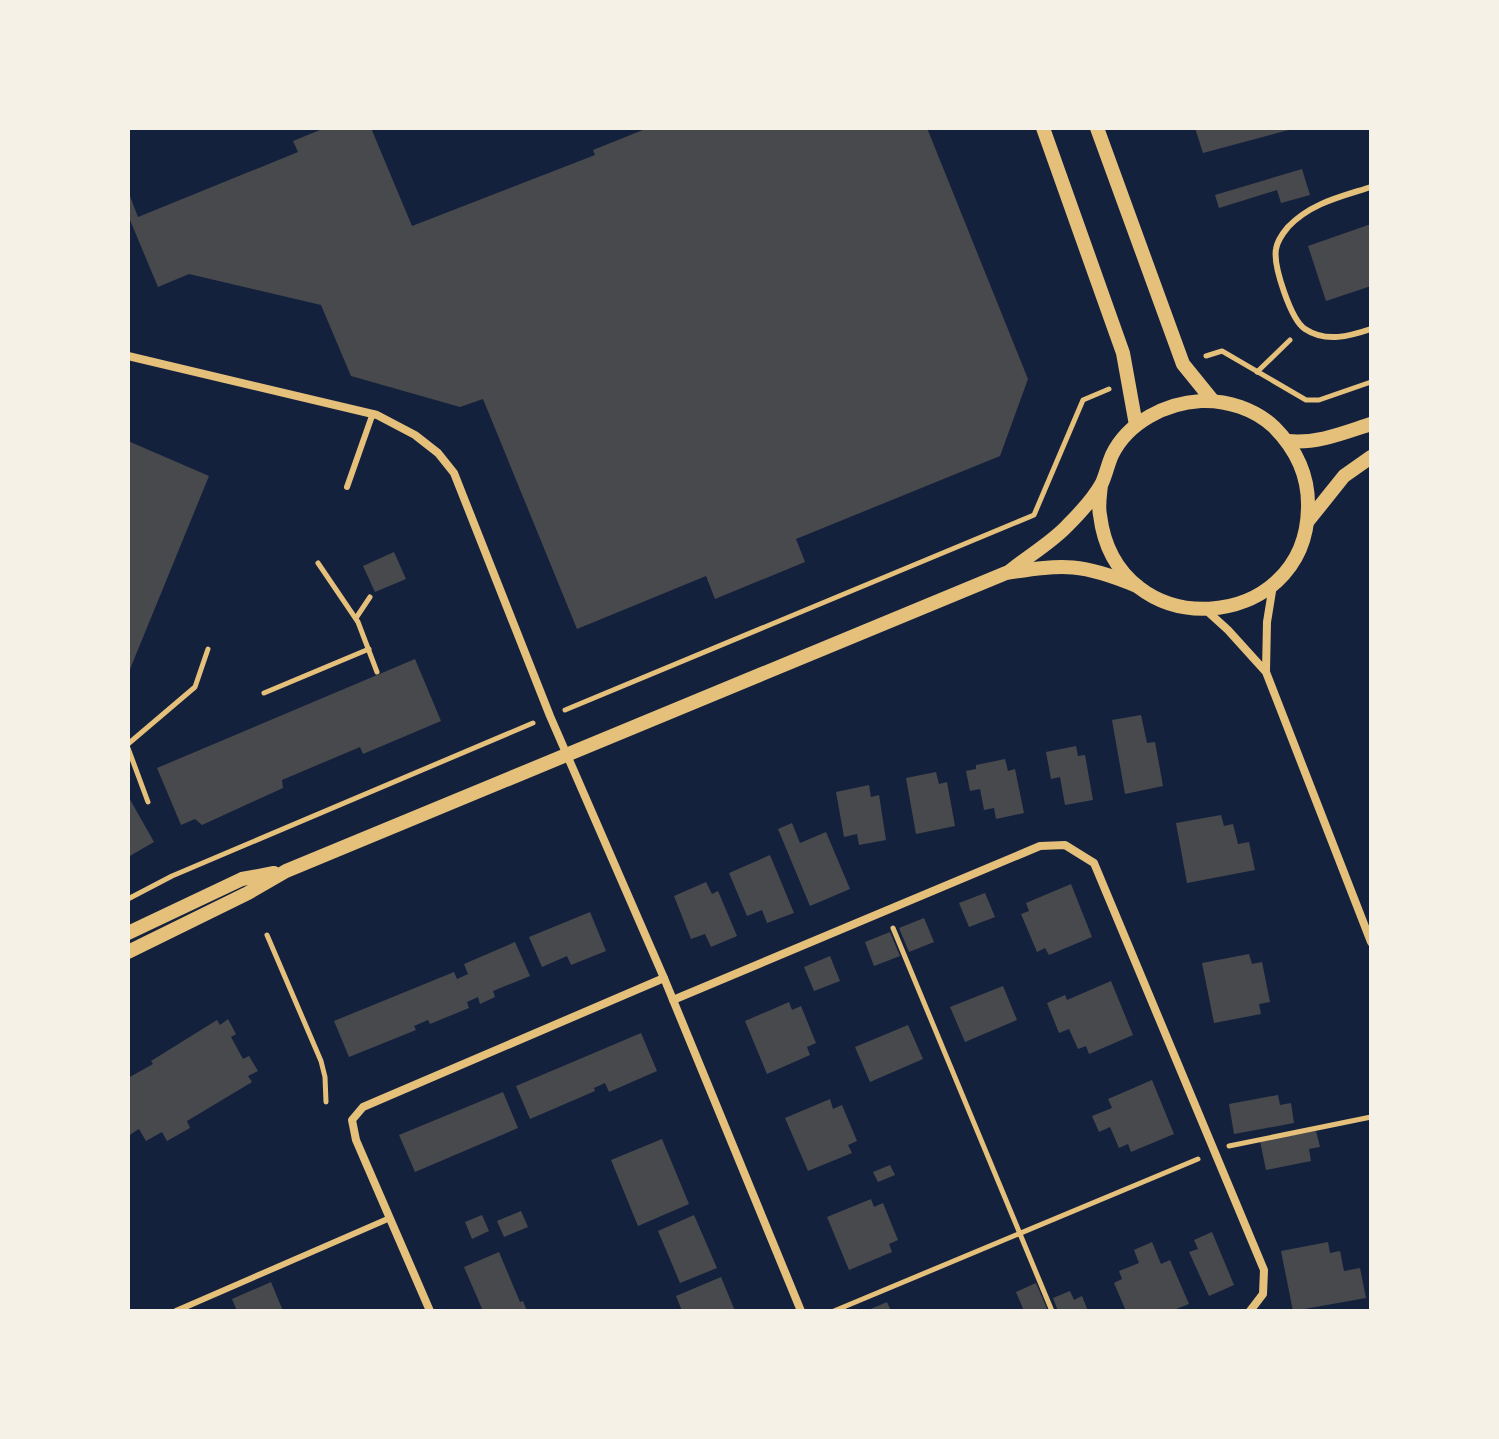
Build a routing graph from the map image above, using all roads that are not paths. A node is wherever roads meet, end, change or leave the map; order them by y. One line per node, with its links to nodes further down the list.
1 (1043, 128): 9 (street)
2 (1097, 128): 6 (street)
3 (1371, 187): 4 (lane)
4 (1371, 329)
5 (128, 356): 7 (street)
6 (1213, 401): 9 (street); 10 (street)
7 (373, 413): 13 (lane); 20 (street)
8 (1371, 424): 10 (street)
9 (1136, 425): 12 (street)
10 (1288, 441): 14 (street)
11 (1371, 457): 14 (street)
12 (1101, 485): 15 (street); 17 (street)
13 (347, 487)
14 (1308, 522): 16 (street)
15 (1006, 573): 17 (street); 20 (street)
16 (1274, 584): 18 (street); 19 (street)
17 (1137, 586): 18 (street)
18 (1206, 610): 19 (street)
19 (1266, 672): 23 (street)
20 (567, 753): 21 (street); 25 (street)
21 (286, 871): 22 (street); 24 (street)
22 (128, 933)
23 (1371, 942)
24 (128, 952)
25 (664, 978): 26 (street); 27 (street)
26 (673, 1000): 30 (street); 31 (street)
27 (390, 1218): 28 (lane); 29 (street)
28 (176, 1311)
29 (430, 1311)
30 (801, 1311)
31 (1250, 1311)

